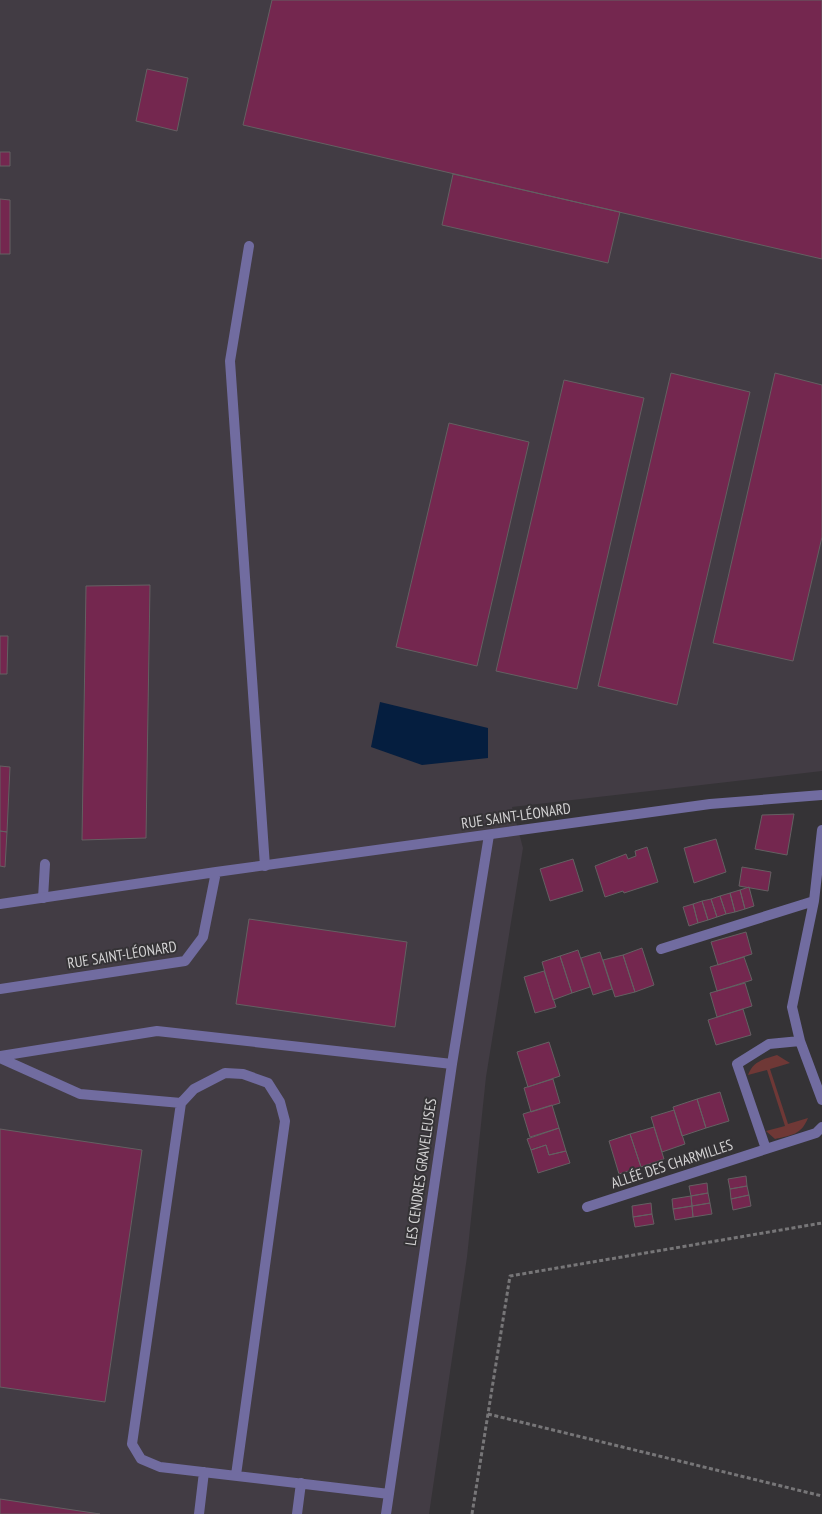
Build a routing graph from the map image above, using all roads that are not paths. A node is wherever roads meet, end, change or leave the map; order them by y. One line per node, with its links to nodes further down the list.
1 (250, 246): 6 (street)
2 (822, 795): 4 (street, RUE SAINT-LÉONARD)
3 (822, 830): 9 (street)
4 (489, 835): 6 (street, RUE SAINT-LÉONARD); 15 (street, LES CENDRES GRAVELEUSES)
5 (45, 864): 8 (street)
6 (265, 866): 7 (street, RUE SAINT-LÉONARD)
7 (216, 872): 8 (street, RUE SAINT-LÉONARD); 12 (street, RUE SAINT-LÉONARD)
8 (43, 898): 10 (street, RUE SAINT-LÉONARD)
9 (814, 901): 11 (street); 13 (street)
10 (0, 904)
11 (661, 950)
12 (0, 989)
13 (800, 1041): 16 (street); 19 (street)
14 (0, 1057): 15 (street); 17 (street)
15 (452, 1064): 24 (street, LES CENDRES GRAVELEUSES)
16 (822, 1100)
17 (181, 1103): 21 (street); 22 (street)
18 (822, 1127): 19 (street, ALLÉE DES CHARMILLES)
19 (766, 1150): 20 (street, ALLÉE DES CHARMILLES)
20 (586, 1207)
21 (204, 1472): 22 (street); 25 (street)
22 (236, 1476): 23 (street)
23 (301, 1483): 24 (street); 26 (street)
24 (389, 1494): 27 (street, LES CENDRES GRAVELEUSES)
25 (199, 1514)
26 (297, 1514)
27 (386, 1514)

